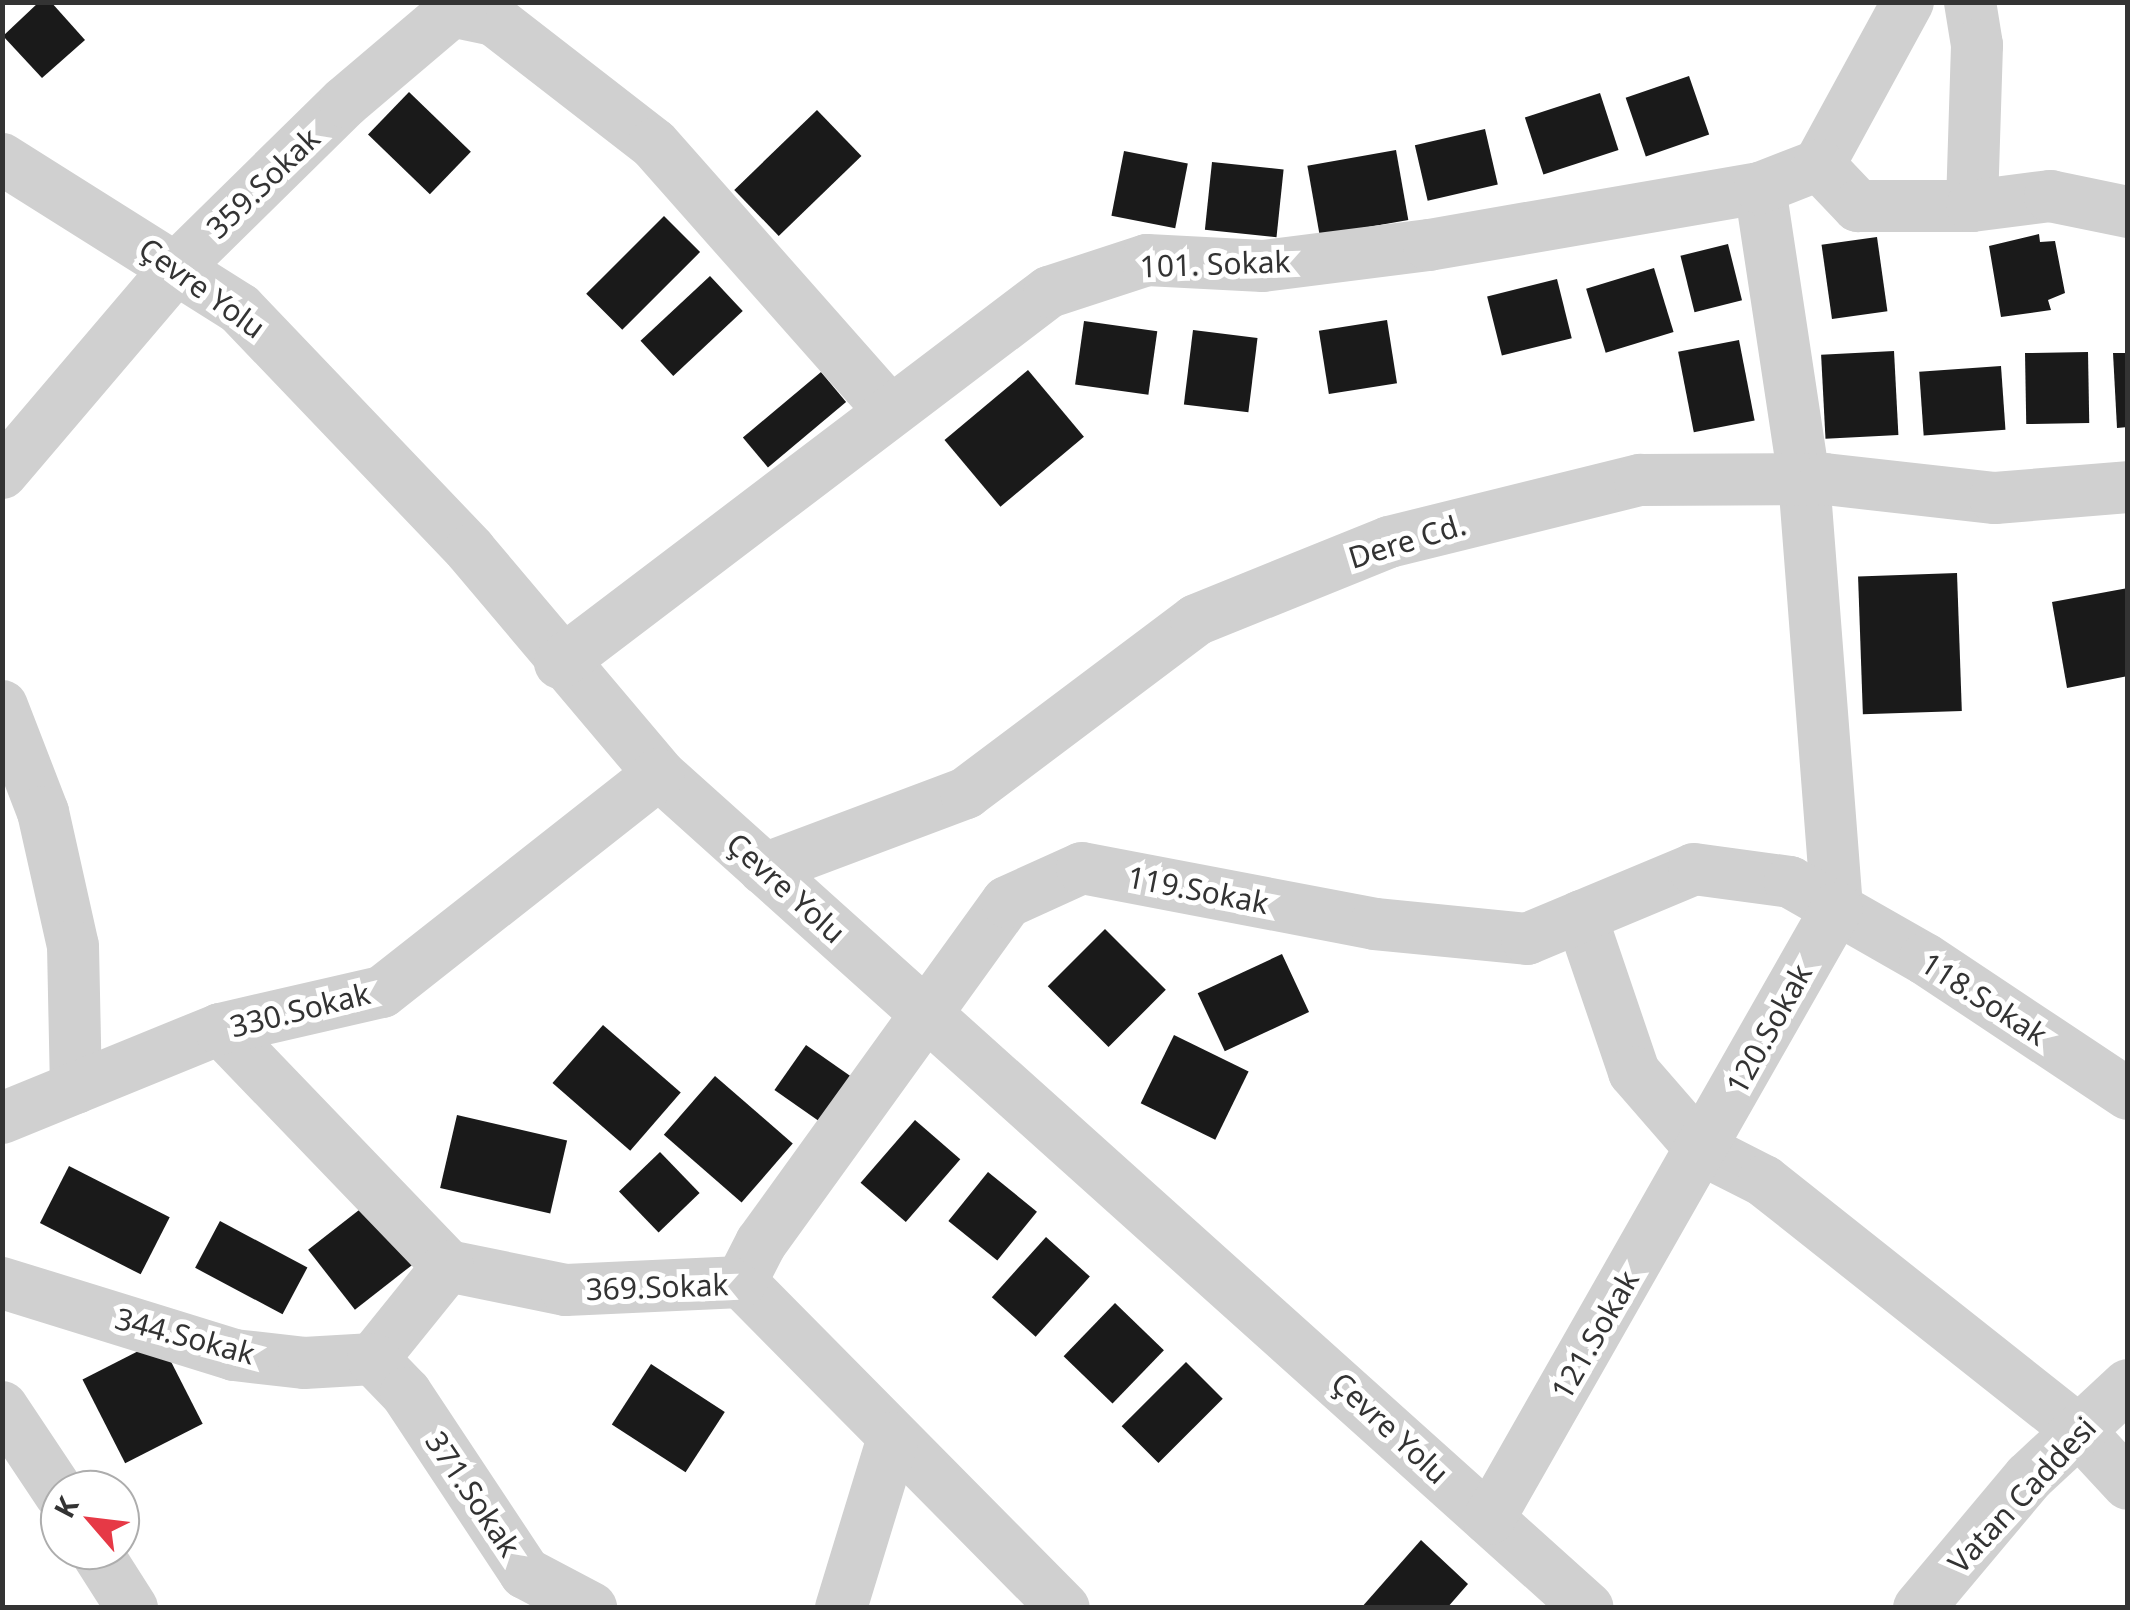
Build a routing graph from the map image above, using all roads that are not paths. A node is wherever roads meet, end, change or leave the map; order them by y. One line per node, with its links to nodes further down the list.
1 (1908, 2): 5 (street)
2 (1970, 2): 7 (street)
3 (460, 7): 9 (street, 359.Sokak); 10 (street)
4 (2, 159): 9 (street, Çevre Yolu)
5 (1820, 165): 6 (street, 101. Sokak); 7 (street)
6 (1760, 188): 10 (street, 101. Sokak); 12 (street)
7 (1972, 206): 8 (street)
8 (2128, 212)
9 (178, 266): 11 (street, 359.Sokak); 14 (street, Çevre Yolu)
10 (887, 407): 14 (street, 101. Sokak)
11 (2, 473)
12 (1804, 479): 13 (street, Dere Cd.); 17 (street, Dere Cd.); 18 (street)
13 (2128, 487)
14 (560, 663): 16 (street, Çevre Yolu)
15 (2, 706): 22 (street)
16 (659, 774): 17 (street, Çevre Yolu); 21 (street, 330.Sokak)
17 (764, 869): 20 (street, Çevre Yolu)
18 (1836, 908): 19 (street, 119.Sokak); 23 (street, 118.Sokak); 25 (street, 120.Sokak)
19 (1581, 916): 20 (street, 119.Sokak); 25 (street)
20 (928, 1015): 28 (street, 119.Sokak); 36 (street, Çevre Yolu)
21 (220, 1029): 22 (street, 330.Sokak); 26 (street)
22 (76, 1088): 24 (street, 330.Sokak)
23 (2128, 1094)
24 (2, 1118)
25 (1701, 1149): 32 (street); 36 (street, 121.Sokak)
26 (448, 1266): 28 (street, 369.Sokak); 29 (street)
27 (2, 1282): 29 (street, 344.Sokak)
28 (741, 1282): 33 (street, 369.Sokak)
29 (373, 1360): 39 (street, 371.Sokak)
30 (2128, 1385): 32 (street, Vatan Caddesi)
31 (2, 1408): 34 (street)
32 (2078, 1431): 35 (street); 43 (street, Vatan Caddesi)
33 (893, 1438): 40 (street); 41 (street, 369.Sokak)
34 (44, 1470)
35 (2128, 1484)
36 (1489, 1519): 42 (street, Çevre Yolu)
37 (108, 1570): 38 (street)
38 (132, 1608)
39 (590, 1608)
40 (841, 1608)
41 (1064, 1608)
42 (1588, 1608)
43 (1919, 1608)

